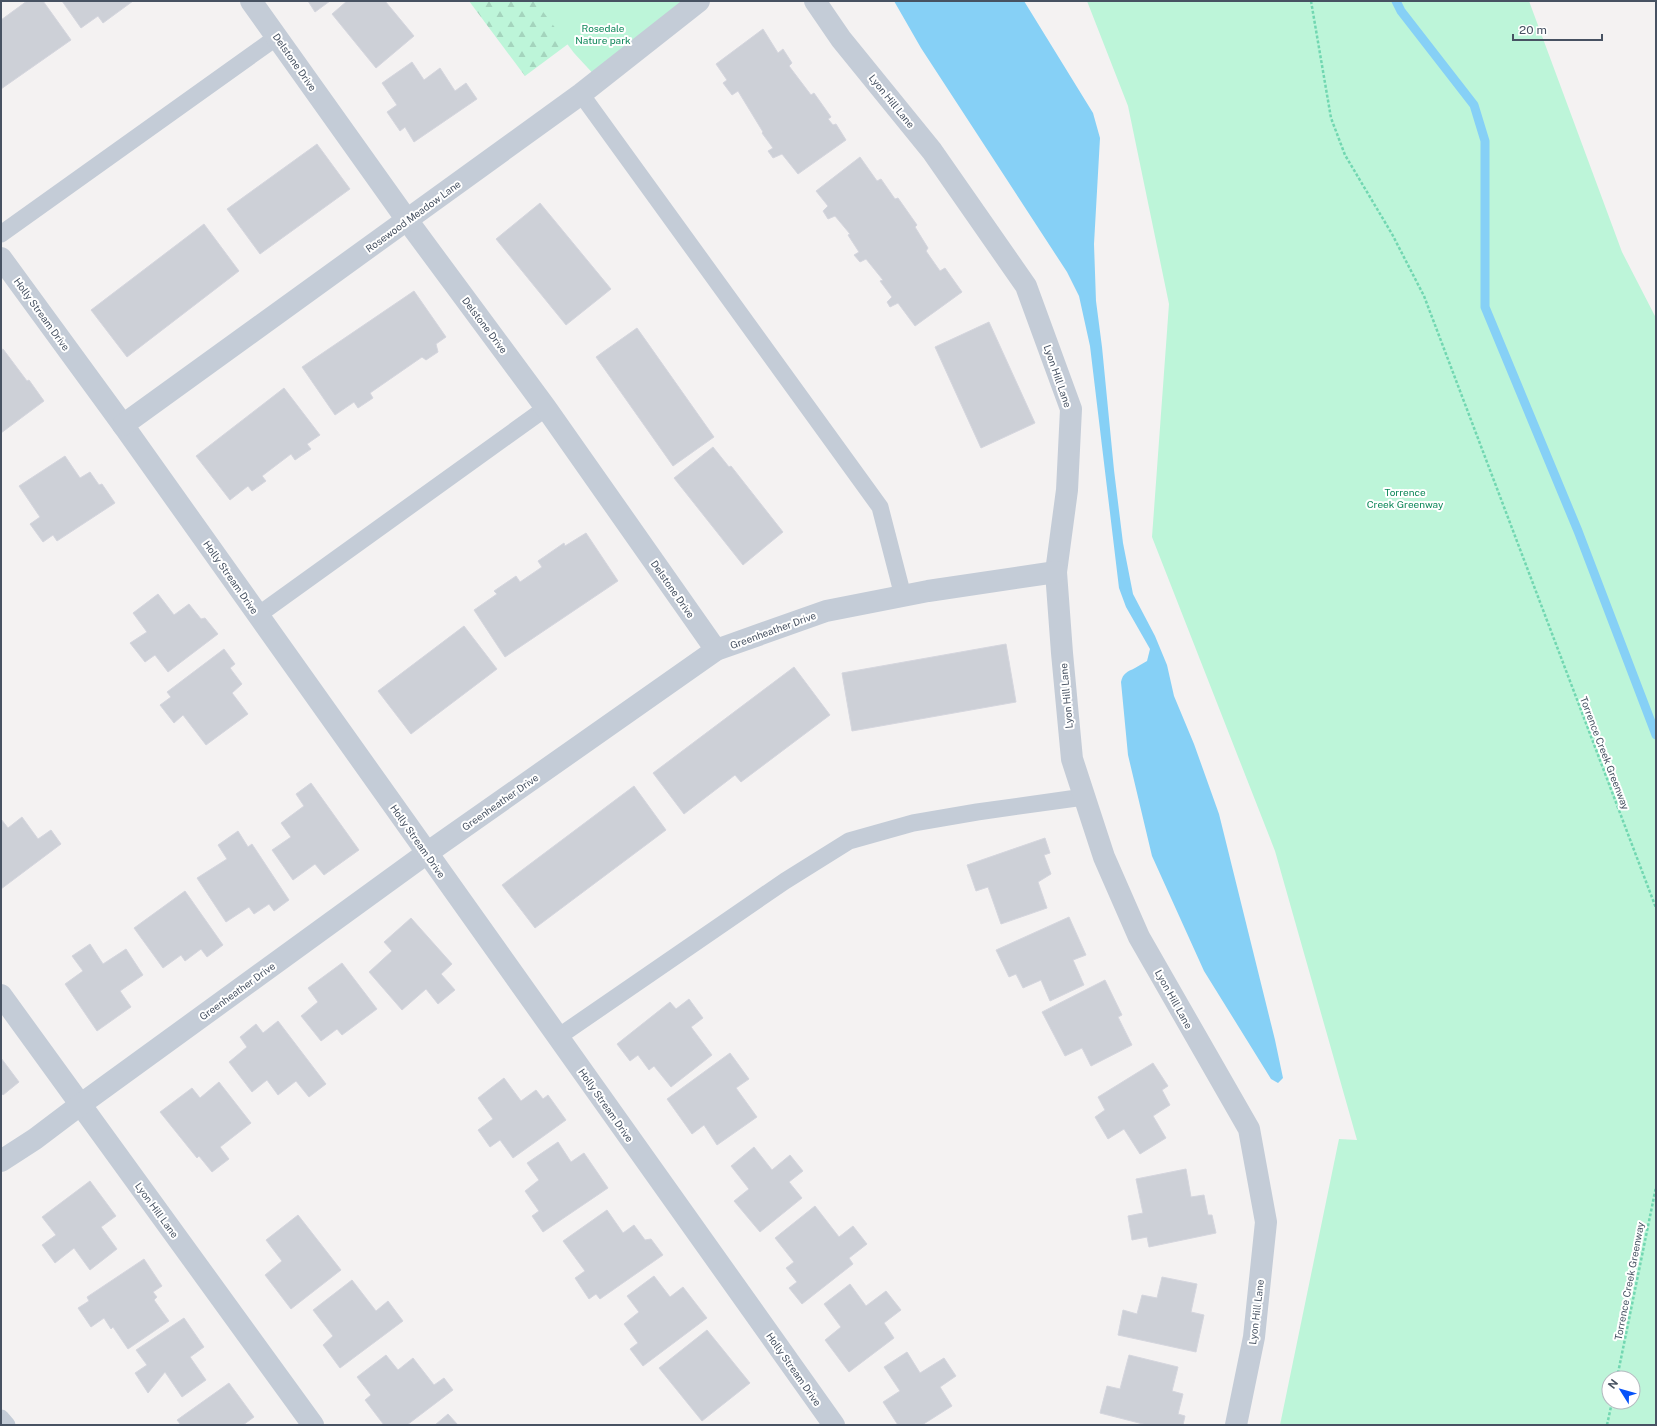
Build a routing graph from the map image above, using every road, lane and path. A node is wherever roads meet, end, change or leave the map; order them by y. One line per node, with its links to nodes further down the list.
1 (251, 1): 5 (street, Delstone Drive)
2 (699, 1): 6 (street, Rosewood Meadow Lane)
3 (815, 1): 12 (street, Lyon Hill Lane)
4 (1311, 1): 18 (path, Torrence Creek Greenway)
5 (277, 37): 7 (street, Delstone Drive); 8 (lane)
6 (581, 94): 7 (street, Rosewood Meadow Lane); 13 (lane)
7 (406, 220): 10 (street, Delstone Drive); 11 (street, Rosewood Meadow Lane)
8 (1, 234)
9 (1, 258): 11 (street, Holly Stream Drive)
10 (546, 408): 14 (lane); 15 (street, Delstone Drive)
11 (123, 425): 14 (street, Holly Stream Drive)
12 (1056, 572): 13 (street, Greenheather Drive); 16 (street, Lyon Hill Lane)
13 (903, 596): 15 (street, Greenheather Drive)
14 (258, 615): 17 (street, Holly Stream Drive)
15 (716, 650): 17 (street, Greenheather Drive)
16 (1084, 797): 20 (lane); 30 (street, Lyon Hill Lane)
17 (427, 853): 20 (street, Holly Stream Drive); 21 (street, Greenheather Drive)
18 (1656, 908)
19 (1, 995): 21 (street, Lyon Hill Lane)
20 (558, 1037): 29 (street, Holly Stream Drive)
21 (80, 1105): 22 (street, Greenheather Drive); 28 (street, Lyon Hill Lane)
22 (1, 1161)
23 (1656, 1188): 24 (path, Torrence Creek Greenway)
24 (1619, 1370)
25 (1610, 1410): 31 (path)
26 (1, 1418): 27 (lane)
27 (7, 1425)
28 (313, 1425)
29 (834, 1425)
30 (1236, 1425)
31 (1607, 1425)

